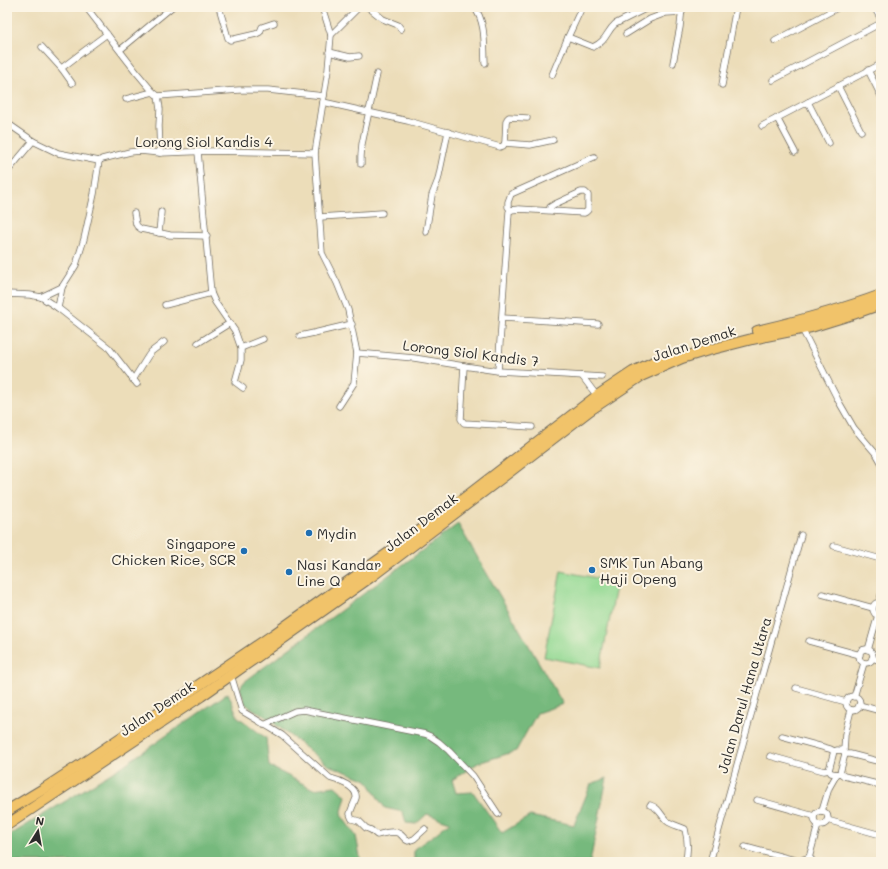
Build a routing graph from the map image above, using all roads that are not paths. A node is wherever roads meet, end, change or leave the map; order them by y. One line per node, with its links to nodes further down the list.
1 (86, 7): 18 (street)
2 (172, 7): 24 (street)
3 (219, 7): 15 (street)
4 (322, 7): 20 (street)
5 (359, 7): 20 (street)
6 (368, 7): 17 (street)
7 (474, 7): 27 (street)
8 (582, 7): 21 (street)
9 (649, 7): 21 (street)
10 (736, 7): 36 (street)
11 (840, 7): 22 (street)
12 (874, 7): 14 (street)
13 (682, 9): 19 (street); 28 (street)
14 (881, 19)
15 (274, 23)
16 (881, 23): 34 (street)
17 (401, 29)
18 (107, 34): 24 (street); 30 (street)
19 (626, 34)
20 (331, 35): 25 (street)
21 (568, 36): 33 (street)
22 (774, 41)
23 (42, 47): 30 (street)
24 (120, 50): 38 (street)
25 (329, 52): 26 (street); 41 (street)
26 (359, 56)
27 (485, 63)
28 (673, 63)
29 (881, 64): 31 (street)
30 (62, 69): 35 (street)
31 (868, 70): 37 (street); 39 (street)
32 (377, 74): 43 (street)
33 (552, 75)
34 (773, 80)
35 (72, 83)
36 (722, 85)
37 (838, 86): 42 (street); 48 (street)
38 (155, 94): 40 (street); 41 (street); 56 (street)
39 (881, 96)
40 (126, 98)
41 (324, 99): 43 (street); 57 (street)
42 (808, 102): 45 (street); 53 (street)
43 (369, 112): 49 (street); 60 (street)
44 (527, 118): 52 (street)
45 (777, 118): 47 (street); 55 (street)
46 (7, 123): 51 (street, Lorong Siol Kandis 4)
47 (762, 126)
48 (861, 131)
49 (448, 132): 52 (street); 68 (street)
50 (553, 140): 52 (street)
51 (33, 141): 59 (street, Lorong Siol Kandis 4); 61 (street)
52 (505, 143)
53 (829, 143)
54 (198, 152): 56 (street, Lorong Siol Kandis 4); 57 (street, Lorong Siol Kandis 4); 70 (street)
55 (795, 152)
56 (160, 153): 59 (street, Lorong Siol Kandis 4)
57 (315, 153): 67 (street)
58 (594, 157): 62 (street)
59 (99, 161): 71 (street)
60 (361, 164)
61 (7, 172)
62 (511, 210): 63 (street); 79 (street)
63 (550, 211): 63 (street)
64 (161, 212): 69 (street)
65 (134, 213): 69 (street)
66 (382, 213): 67 (street)
67 (320, 218): 81 (street)
68 (426, 232)
69 (159, 233): 70 (street)
70 (207, 236): 73 (street)
71 (62, 287): 75 (street); 78 (street)
72 (7, 294): 75 (street)
73 (211, 294): 77 (street); 80 (street)
74 (881, 295): 95 (highway, Jalan Demak)
75 (41, 297): 78 (street)
76 (881, 304): 83 (highway, Jalan Demak)
77 (165, 305)
78 (58, 308): 86 (street)
79 (502, 318): 82 (street); 91 (street)
80 (230, 324): 87 (street); 88 (street)
81 (352, 324): 84 (street); 89 (street)
82 (598, 324)
83 (802, 329): 98 (street); 113 (highway, Jalan Demak)
84 (300, 336)
85 (263, 339): 88 (street)
86 (164, 342)
87 (198, 344)
88 (241, 348): 94 (street)
89 (357, 353): 90 (street, Lorong Siol Kandis 7); 96 (street)
90 (464, 366): 91 (street, Lorong Siol Kandis 7); 97 (street)
91 (498, 370): 92 (street, Lorong Siol Kandis 7)
92 (582, 376): 93 (street, Lorong Siol Kandis 7); 95 (street)
93 (602, 377)
94 (243, 388)
95 (597, 396): 131 (highway, Jalan Demak)
96 (339, 406)
97 (532, 427)
98 (881, 462)
99 (801, 535): 143 (street, Jalan Darul Hana Utara)
100 (834, 546): 101 (street)
101 (881, 558)
102 (822, 594): 105 (street)
103 (881, 595): 104 (street)
104 (880, 602): 105 (street)
105 (873, 608): 106 (street)
106 (879, 615): 108 (street)
107 (809, 641): 109 (street)
108 (868, 650): 109 (street); 110 (street)
109 (860, 655): 112 (street)
110 (872, 658): 111 (street); 112 (street)
111 (881, 660)
112 (864, 663): 115 (street)
113 (231, 675): 120 (street); 136 (highway, Jalan Demak)
114 (796, 688): 116 (street)
115 (854, 697): 116 (street); 117 (street)
116 (846, 702): 118 (street)
117 (859, 705): 118 (street); 119 (street)
118 (851, 710): 121 (street)
119 (881, 711)
120 (264, 725): 133 (street); 138 (street)
121 (845, 734): 123 (street); 124 (street)
122 (782, 736): 123 (street)
123 (836, 750): 124 (street); 127 (street)
124 (845, 753): 126 (street); 127 (street)
125 (770, 756): 127 (street)
126 (881, 762)
127 (834, 773): 128 (street); 132 (street)
128 (881, 785)
129 (757, 800): 134 (street)
130 (650, 805): 142 (street)
131 (7, 811)
132 (822, 812): 134 (street); 135 (street)
133 (498, 814)
134 (814, 816): 137 (street)
135 (827, 820): 137 (street); 139 (street)
136 (7, 825)
137 (818, 825): 141 (street)
138 (425, 829)
139 (881, 835)
140 (745, 846): 144 (street)
141 (811, 860): 144 (street)
142 (685, 862)
143 (710, 862)
144 (802, 862)

